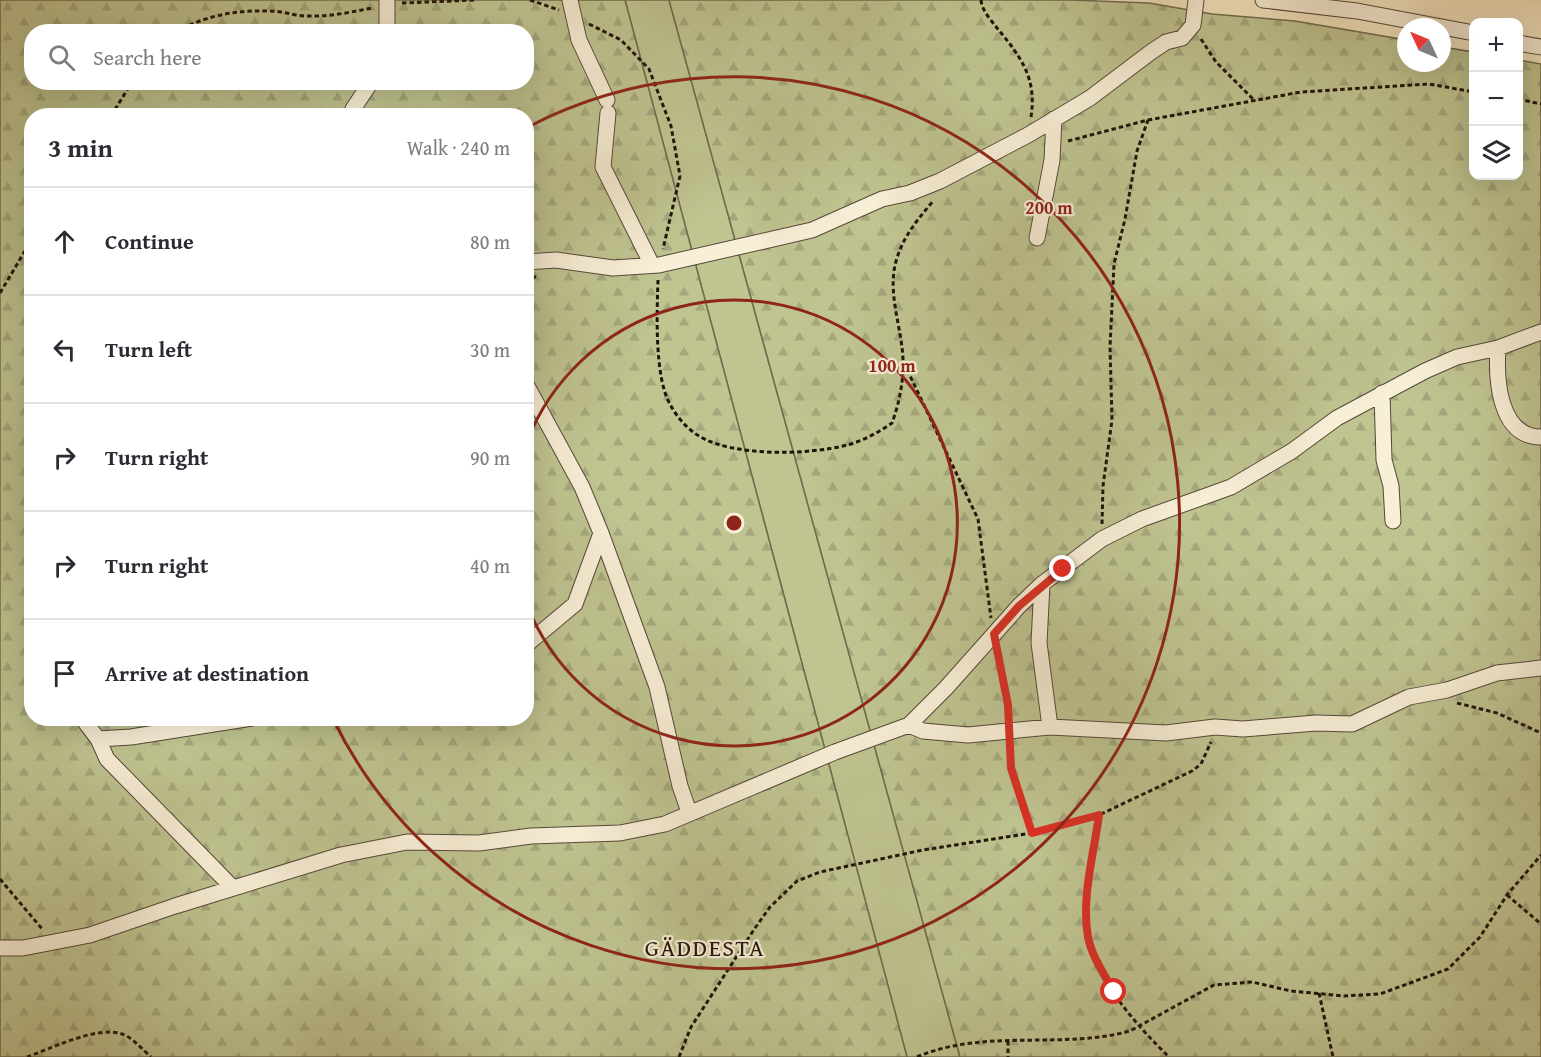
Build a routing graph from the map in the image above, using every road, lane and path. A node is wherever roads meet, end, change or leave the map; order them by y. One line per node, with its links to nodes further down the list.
1 (475, 0): 6 (path)
2 (530, 0): 8 (path)
3 (981, 0): 25 (path)
4 (1196, 0): 9 (street)
5 (1263, 0): 7 (street)
6 (388, 3): 10 (path); 11 (street)
7 (1299, 3): 12 (street)
8 (571, 7): 31 (street); 31 (path)
9 (1194, 20): 18 (path); 23 (street)
10 (190, 24)
11 (387, 24)
12 (1469, 32)
13 (1523, 44): 14 (street)
14 (1541, 47)
15 (127, 90): 21 (path)
16 (365, 90): 22 (street)
17 (1469, 91): 18 (path)
18 (1254, 100): 24 (path)
19 (1523, 100): 20 (path)
20 (1541, 104)
21 (116, 108)
22 (354, 108)
23 (1054, 119): 25 (street); 26 (street)
24 (1148, 120): 26 (path); 41 (path)
25 (1028, 135): 31 (street)
26 (1053, 145): 28 (street)
27 (937, 196): 35 (path)
28 (1037, 238)
29 (24, 252): 32 (path)
30 (534, 261): 31 (street)
31 (655, 265): 35 (path)
32 (0, 292)
33 (1541, 332): 34 (street)
34 (1498, 348): 36 (street); 38 (street)
35 (903, 361): 43 (path)
36 (1382, 393): 39 (street); 41 (street)
37 (534, 399): 40 (street)
38 (1541, 437)
39 (1393, 521)
40 (601, 532): 44 (street); 55 (street)
41 (1102, 539): 42 (street)
42 (1042, 584): 43 (street); 51 (street)
43 (994, 634): 47 (street); 52 (path)
44 (534, 638)
45 (1541, 668): 46 (street)
46 (1447, 690): 50 (street); 53 (path)
47 (909, 725): 52 (street); 55 (street)
48 (88, 726): 54 (street)
49 (201, 726): 54 (street)
50 (1215, 727): 51 (street); 56 (path)
51 (1050, 728): 52 (street)
52 (1009, 731): 57 (path)
53 (1541, 733)
54 (98, 739): 60 (street)
55 (689, 812): 60 (street)
56 (1099, 815): 57 (path); 66 (path)
57 (1032, 833): 70 (path)
58 (1541, 855): 61 (path)
59 (0, 879): 63 (path)
60 (233, 888): 63 (street)
61 (1507, 895): 62 (path); 65 (path)
62 (1541, 924)
63 (55, 943): 64 (street)
64 (0, 948)
65 (1318, 993): 66 (path); 74 (path)
66 (1138, 1024): 67 (path); 73 (path)
67 (1008, 1041): 71 (path); 72 (path)
68 (27, 1057): 69 (path)
69 (151, 1057)
70 (679, 1057)
71 (917, 1057)
72 (1008, 1057)
73 (1169, 1057)
74 (1334, 1057)

